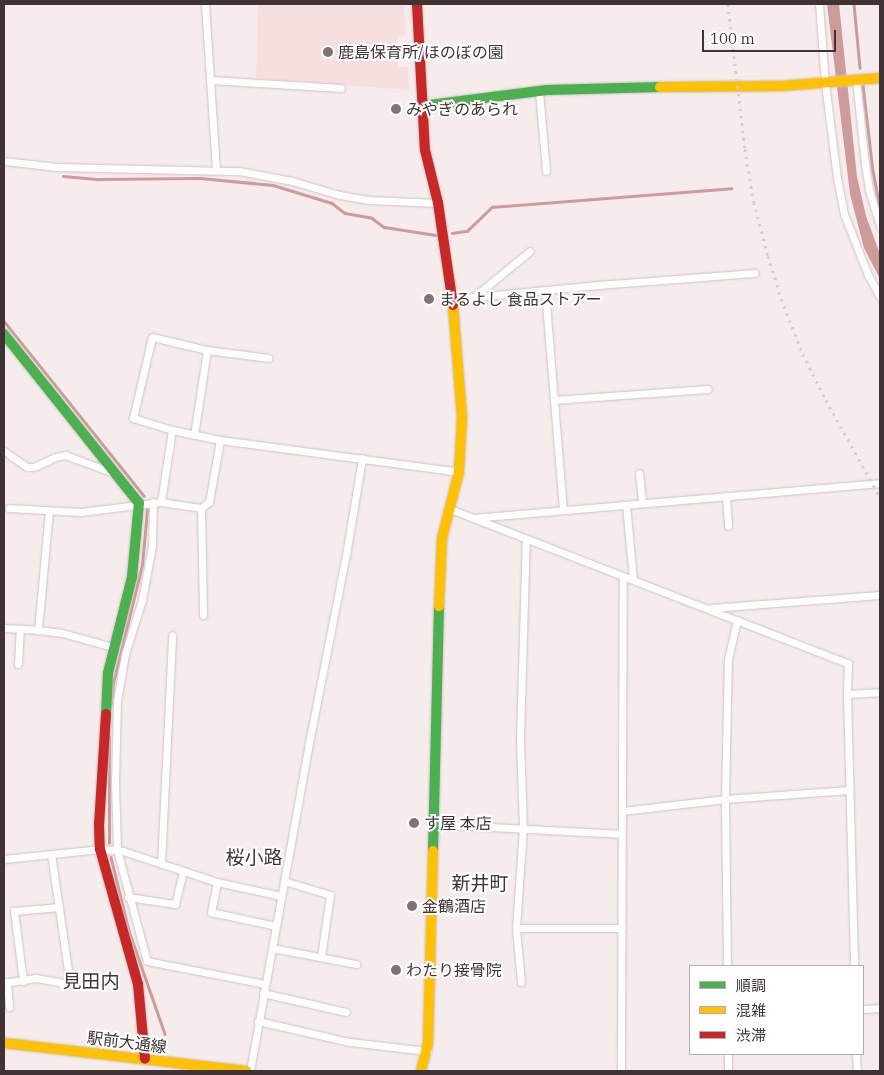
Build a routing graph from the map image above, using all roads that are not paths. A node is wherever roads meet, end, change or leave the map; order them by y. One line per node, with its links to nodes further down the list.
1 (205, 4): 5 (street)
2 (418, 4): 10 (street)
3 (819, 4): 7 (street)
4 (880, 78): 6 (street)
5 (210, 80): 8 (street); 12 (street)
6 (855, 80): 7 (street); 15 (street)
7 (827, 83): 9 (street); 20 (street)
8 (341, 88)
9 (539, 91): 10 (street); 13 (street)
10 (422, 106): 14 (street)
11 (4, 161): 12 (street)
12 (216, 169): 14 (street)
13 (546, 171)
14 (438, 203): 21 (street)
15 (880, 227)
16 (530, 251): 19 (street)
17 (755, 273): 18 (street)
18 (545, 291): 19 (street); 26 (street)
19 (473, 297): 21 (street)
20 (880, 297)
21 (453, 299): 32 (street)
22 (4, 334): 34 (street)
23 (207, 350): 24 (street); 27 (street); 28 (street)
24 (268, 358)
25 (708, 389): 26 (street)
26 (554, 400): 44 (street)
27 (172, 430): 28 (street); 37 (street)
28 (194, 435): 29 (street)
29 (220, 440): 31 (street); 42 (street)
30 (4, 451): 34 (street)
31 (362, 458): 32 (street); 75 (street)
32 (459, 472): 43 (street)
33 (640, 473): 39 (street)
34 (116, 474): 38 (street)
35 (880, 483): 36 (street)
36 (726, 496): 39 (street); 47 (street)
37 (157, 502): 38 (street); 42 (street); 70 (street)
38 (139, 503): 45 (street); 59 (street)
39 (642, 503): 40 (street)
40 (626, 505): 44 (street); 50 (street)
41 (9, 508): 45 (street)
42 (202, 508): 53 (street)
43 (450, 509): 46 (street); 66 (street)
44 (563, 510): 46 (street)
45 (48, 511): 57 (street)
46 (473, 518): 48 (street)
47 (728, 526)
48 (526, 540): 49 (street); 67 (street)
49 (623, 577): 50 (street); 65 (street)
50 (632, 579): 52 (street)
51 (880, 595): 52 (street)
52 (707, 609): 54 (street)
53 (204, 615)
54 (737, 620): 62 (street); 64 (street)
55 (4, 628): 56 (street)
56 (20, 629): 57 (street); 60 (street)
57 (38, 630): 59 (street)
58 (172, 634): 73 (street)
59 (113, 647): 69 (street)
60 (18, 664)
61 (880, 692): 62 (street)
62 (847, 694): 63 (street)
63 (849, 790): 64 (street); 87 (street)
64 (725, 799): 65 (street); 86 (street)
65 (622, 811): 68 (street)
66 (432, 824): 67 (street); 99 (street)
67 (522, 828): 68 (street); 81 (street)
68 (621, 834): 82 (street)
69 (100, 849): 70 (street); 71 (street); 102 (street)
70 (117, 850): 73 (street); 78 (street)
71 (51, 854): 72 (street); 79 (street)
72 (4, 859)
73 (161, 864): 74 (street)
74 (183, 873): 76 (street); 78 (street)
75 (284, 881): 77 (street); 84 (street)
76 (217, 882): 77 (street); 80 (street)
77 (281, 896): 80 (street)
78 (128, 897): 91 (street)
79 (59, 907): 88 (street); 88 (street)
80 (276, 926): 83 (street)
81 (516, 928): 82 (street); 89 (street)
82 (622, 928): 105 (street)
83 (272, 948): 84 (street); 91 (street)
84 (322, 957): 85 (street)
85 (356, 964)
86 (727, 965)
87 (854, 965)
88 (23, 981): 90 (street)
89 (521, 982)
90 (6, 983): 93 (street)
91 (265, 984): 92 (street)
92 (263, 994): 96 (street); 97 (street)
93 (9, 1007)
94 (880, 1008): 95 (street)
95 (864, 1009)
96 (346, 1012)
97 (258, 1021): 99 (street); 103 (street)
98 (4, 1043): 102 (street, 駅前大通線)
99 (427, 1051): 104 (street)
100 (728, 1055): 106 (street)
101 (856, 1055): 107 (street)
102 (145, 1060): 103 (street, 駅前大通線)
103 (248, 1071)
104 (421, 1071)
105 (621, 1071)
106 (728, 1071)
107 (857, 1071)

